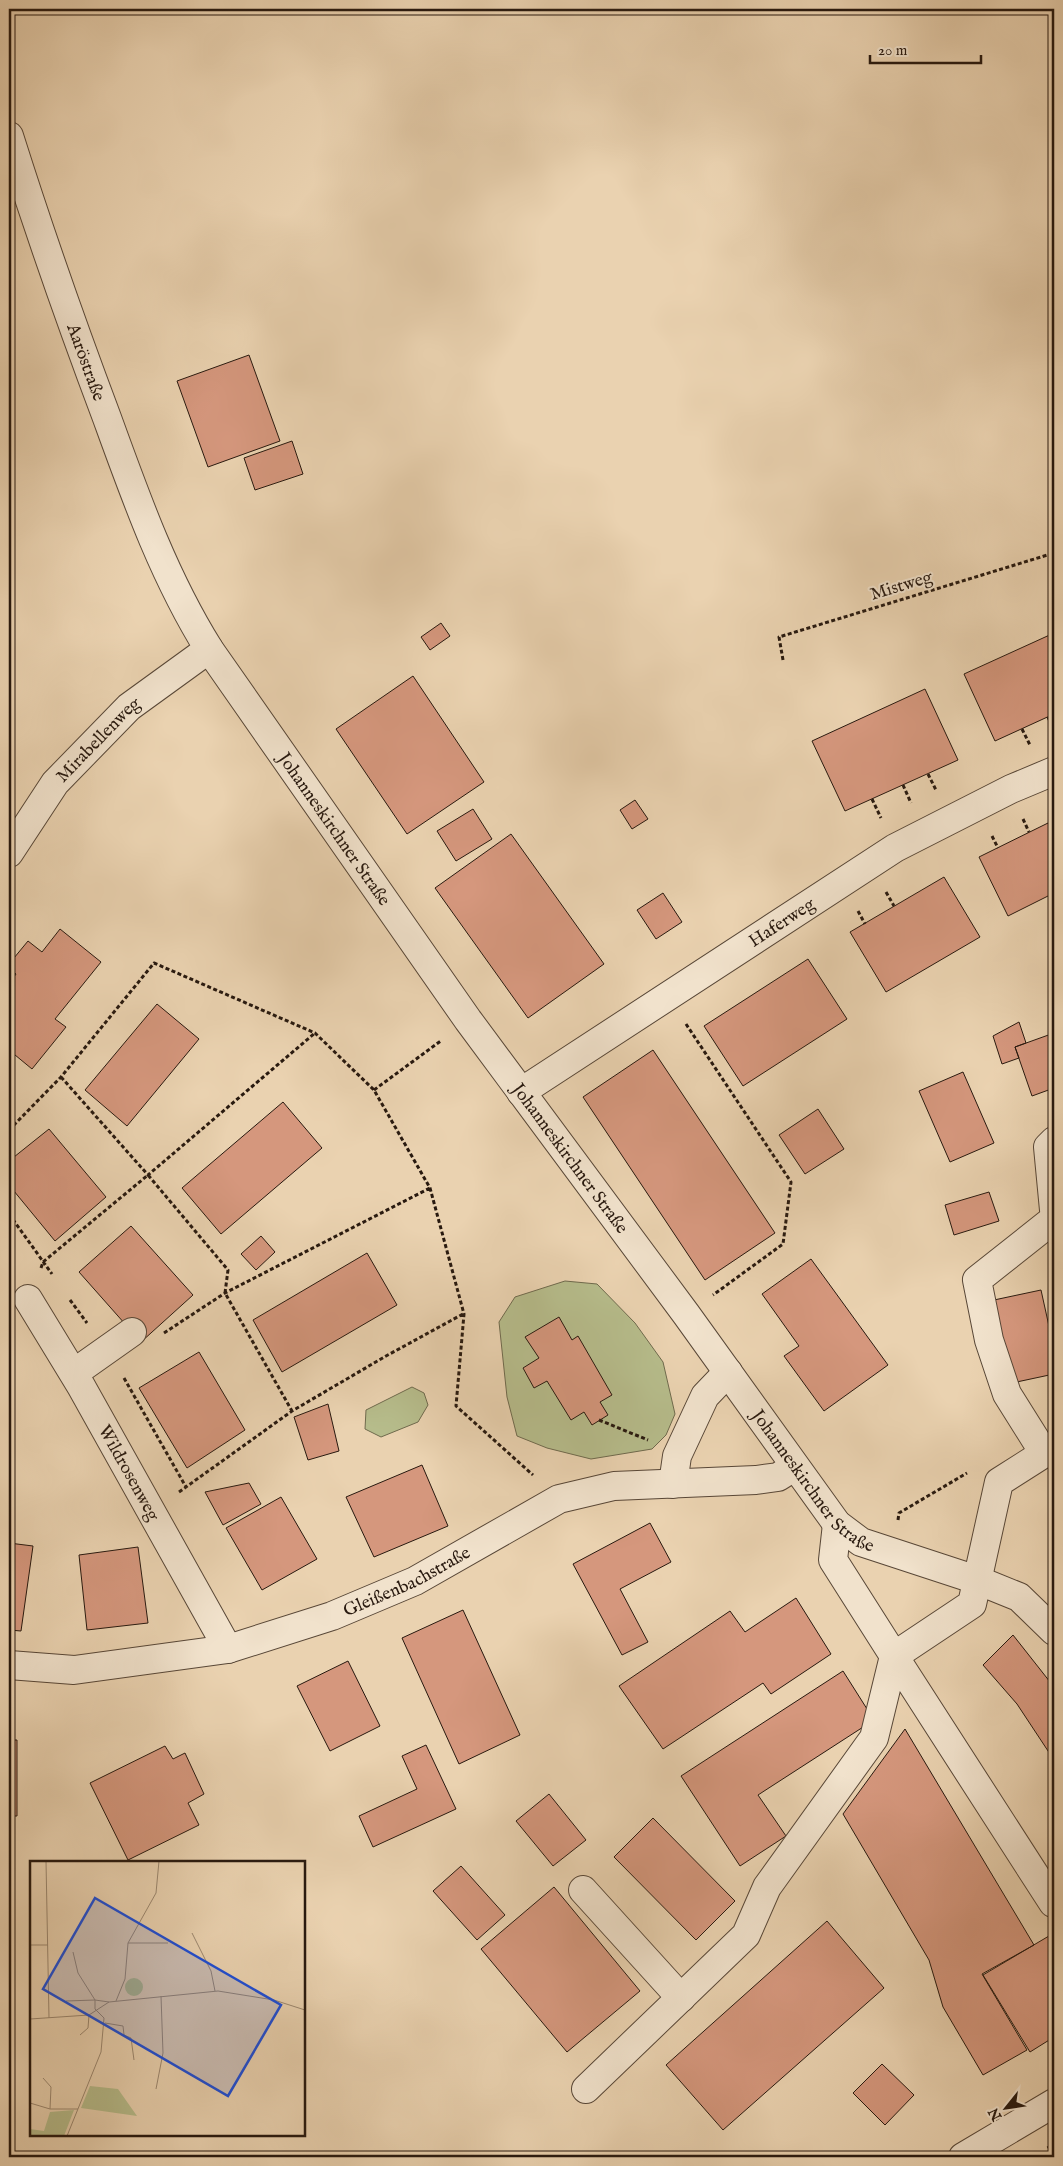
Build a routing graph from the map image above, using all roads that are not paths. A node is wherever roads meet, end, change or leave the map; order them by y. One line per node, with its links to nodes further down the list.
1 (9, 136): 2 (street, Aaröstraße)
2 (172, 584): 3 (street, Johanneskirchner Straße)
3 (209, 649): 5 (street, Mirabellenweg); 6 (street, Johanneskirchner Straße)
4 (1054, 771): 6 (street, Haferweg)
5 (9, 853)
6 (521, 1092): 12 (street, Johanneskirchner Straße)
7 (1054, 1142): 8 (street)
8 (1054, 1210)
9 (1054, 1218): 14 (street)
10 (28, 1299): 13 (street, Wildrosenweg)
11 (132, 1332): 13 (street)
12 (728, 1372): 15 (street, Johanneskirchner Straße); 16 (street)
13 (74, 1373): 20 (street, Wildrosenweg)
14 (1049, 1450): 18 (street)
15 (794, 1467): 16 (street, Gleißenbachstraße); 17 (street, Johanneskirchner Straße)
16 (673, 1484): 20 (street, Gleißenbachstraße)
17 (837, 1524): 18 (street, Johanneskirchner Straße); 21 (street)
18 (977, 1580): 19 (street, Johanneskirchner Straße); 21 (street)
19 (1053, 1628)
20 (228, 1649): 22 (street, Gleißenbachstraße)
21 (894, 1656): 24 (street); 25 (street)
22 (9, 1665)
23 (583, 1890): 25 (street)
24 (1053, 1903)
25 (681, 1998): 26 (street)
26 (586, 2089)
27 (1054, 2103): 28 (street)
28 (963, 2157)

